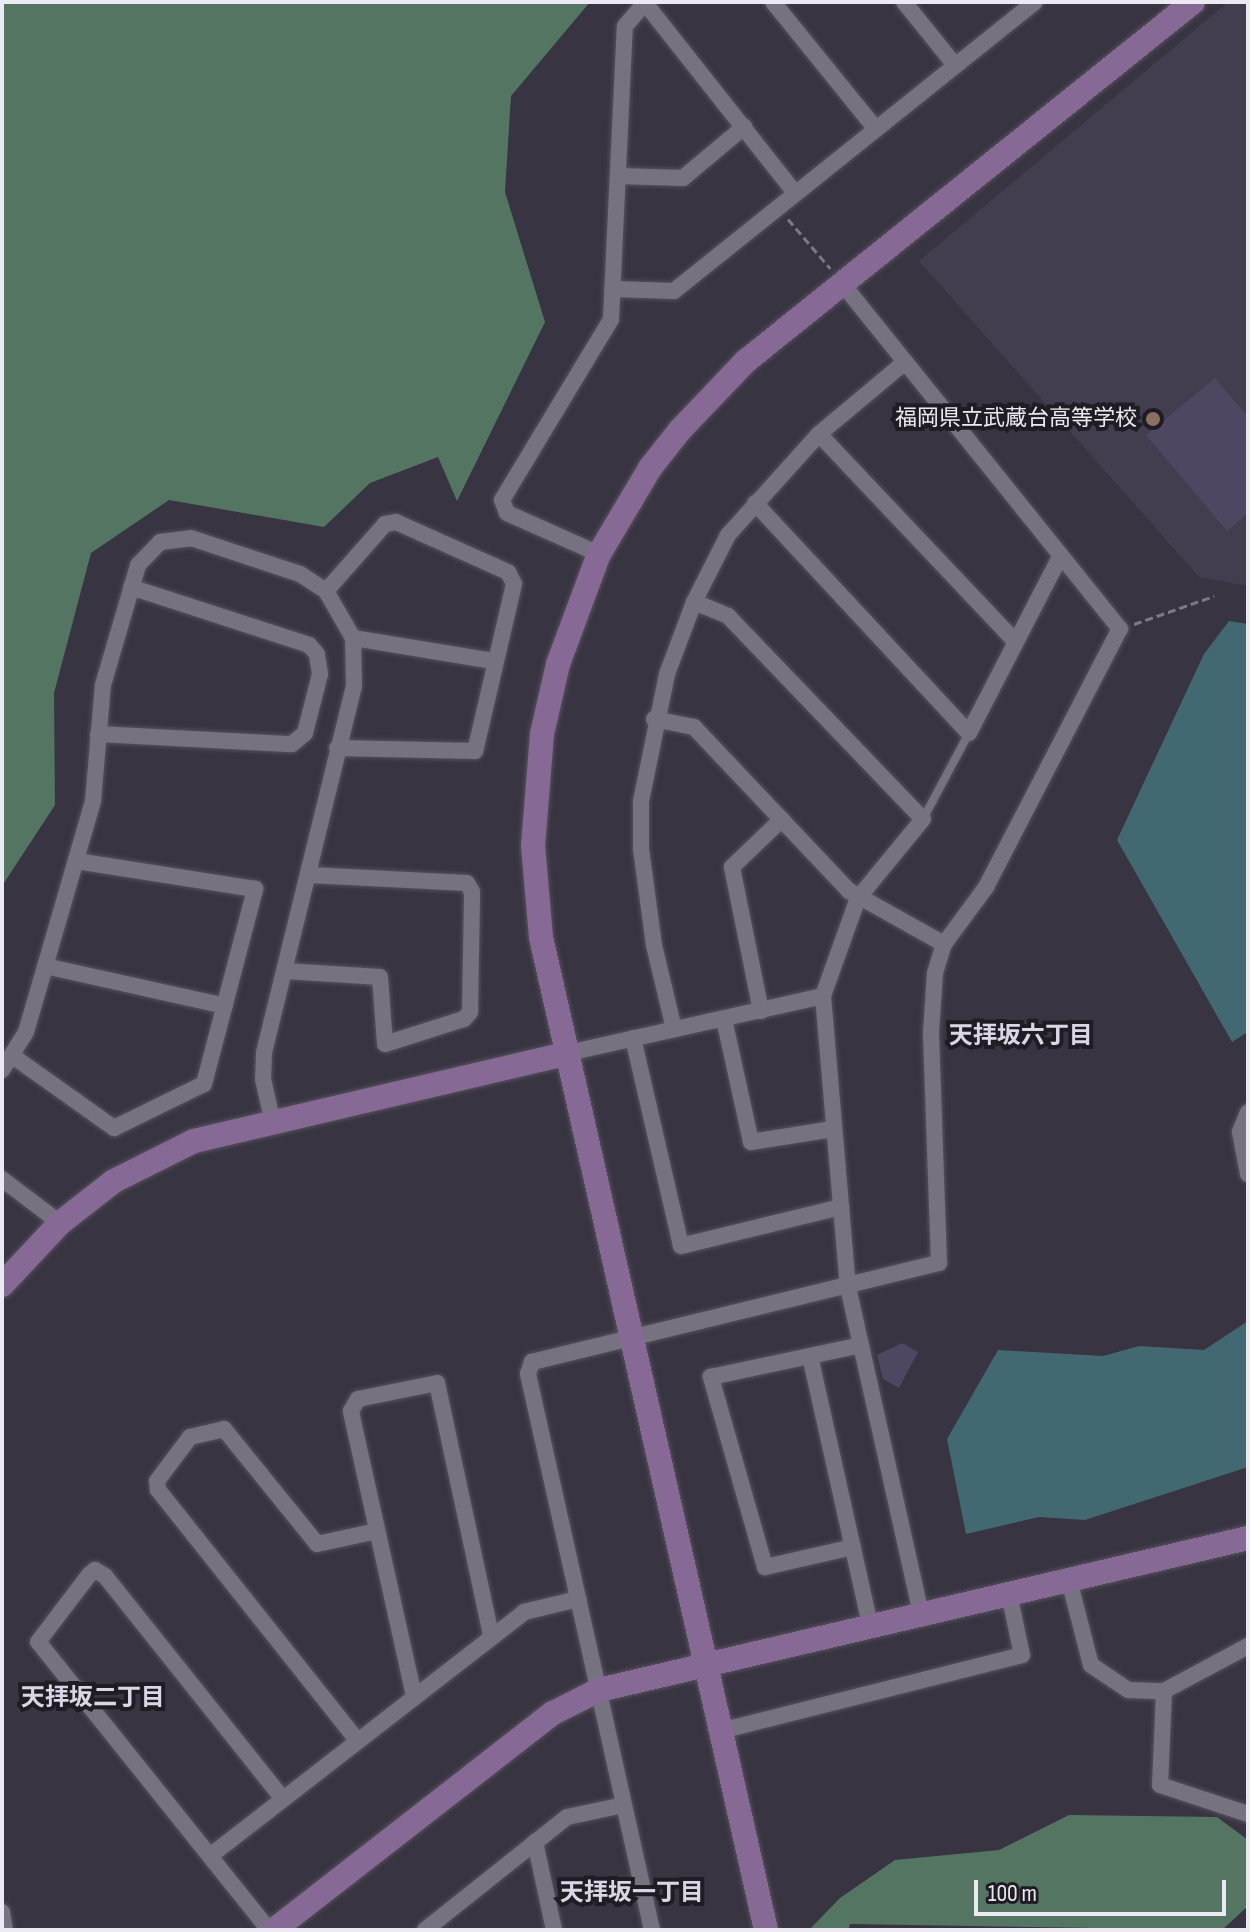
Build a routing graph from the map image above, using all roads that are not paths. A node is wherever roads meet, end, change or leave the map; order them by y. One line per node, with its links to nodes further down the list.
1 (646, 2): 7 (street); 9 (street)
2 (773, 2): 8 (street)
3 (904, 2): 6 (street)
4 (1035, 2): 6 (street)
5 (1193, 2): 11 (street)
6 (954, 64): 8 (street)
7 (744, 127): 9 (street); 10 (street)
8 (875, 128): 10 (street)
9 (619, 176): 12 (street)
10 (795, 193): 12 (street)
11 (842, 283): 13 (street); 16 (street)
12 (614, 289): 16 (street)
13 (904, 363): 14 (street); 17 (street)
14 (819, 434): 15 (street); 22 (street)
15 (755, 503): 20 (street); 25 (street)
16 (599, 554): 42 (street)
17 (1060, 557): 22 (street); 33 (street)
18 (131, 587): 19 (street); 26 (street); 26 (street)
19 (326, 591): 21 (street); 23 (street)
20 (694, 602): 24 (street); 29 (street)
21 (353, 638): 23 (street); 27 (street)
22 (1016, 642): 25 (street)
23 (493, 661): 27 (street)
24 (654, 719): 28 (street); 40 (street)
25 (969, 733): 29 (lane)
26 (98, 734): 30 (street)
27 (337, 748): 31 (street)
28 (782, 819): 32 (street); 38 (street)
29 (923, 819): 32 (street)
30 (76, 861): 34 (street); 37 (street)
31 (309, 875): 35 (street); 35 (street)
32 (858, 898): 33 (street); 36 (street)
33 (944, 944): 53 (street)
34 (45, 966): 37 (street); 43 (street)
35 (285, 971): 46 (street)
36 (823, 996): 38 (street); 47 (street)
37 (225, 1006): 43 (street)
38 (761, 1011): 39 (street)
39 (724, 1019): 40 (street); 47 (street)
40 (674, 1029): 41 (street)
41 (633, 1038): 42 (street); 50 (street)
42 (568, 1053): 46 (street); 54 (street)
43 (14, 1057): 44 (street)
44 (2, 1070)
45 (1248, 1112): 48 (street)
46 (272, 1119): 51 (street)
47 (833, 1129): 50 (street)
48 (1248, 1174)
49 (2, 1179): 51 (street)
50 (841, 1207): 53 (street)
51 (60, 1223): 52 (street)
52 (2, 1285)
53 (848, 1287): 54 (street); 55 (street)
54 (632, 1336): 62 (street); 67 (street)
55 (861, 1345): 56 (street); 63 (street)
56 (810, 1356): 59 (street); 59 (street)
57 (377, 1531): 65 (street); 70 (street); 72 (street)
58 (1248, 1538): 60 (street)
59 (853, 1547): 64 (street)
60 (1069, 1580): 61 (street); 69 (street)
61 (1009, 1594): 63 (street); 71 (street)
62 (578, 1599): 65 (street); 68 (street)
63 (921, 1613): 64 (street)
64 (870, 1624): 67 (street)
65 (491, 1635): 70 (street)
66 (1248, 1647): 69 (street)
67 (705, 1662): 68 (street); 71 (street)
68 (599, 1690): 74 (street); 80 (street)
69 (1164, 1691): 75 (street)
70 (414, 1696): 72 (street)
71 (720, 1731): 84 (street)
72 (357, 1740): 73 (street)
73 (283, 1799): 77 (street); 77 (street)
74 (624, 1805): 76 (street); 83 (street)
75 (1248, 1814)
76 (535, 1842): 81 (street); 82 (street)
77 (210, 1856): 80 (street)
78 (2, 1912): 79 (street)
79 (5, 1930)
80 (271, 1930)
81 (425, 1930)
82 (554, 1930)
83 (652, 1930)
84 (766, 1930)

